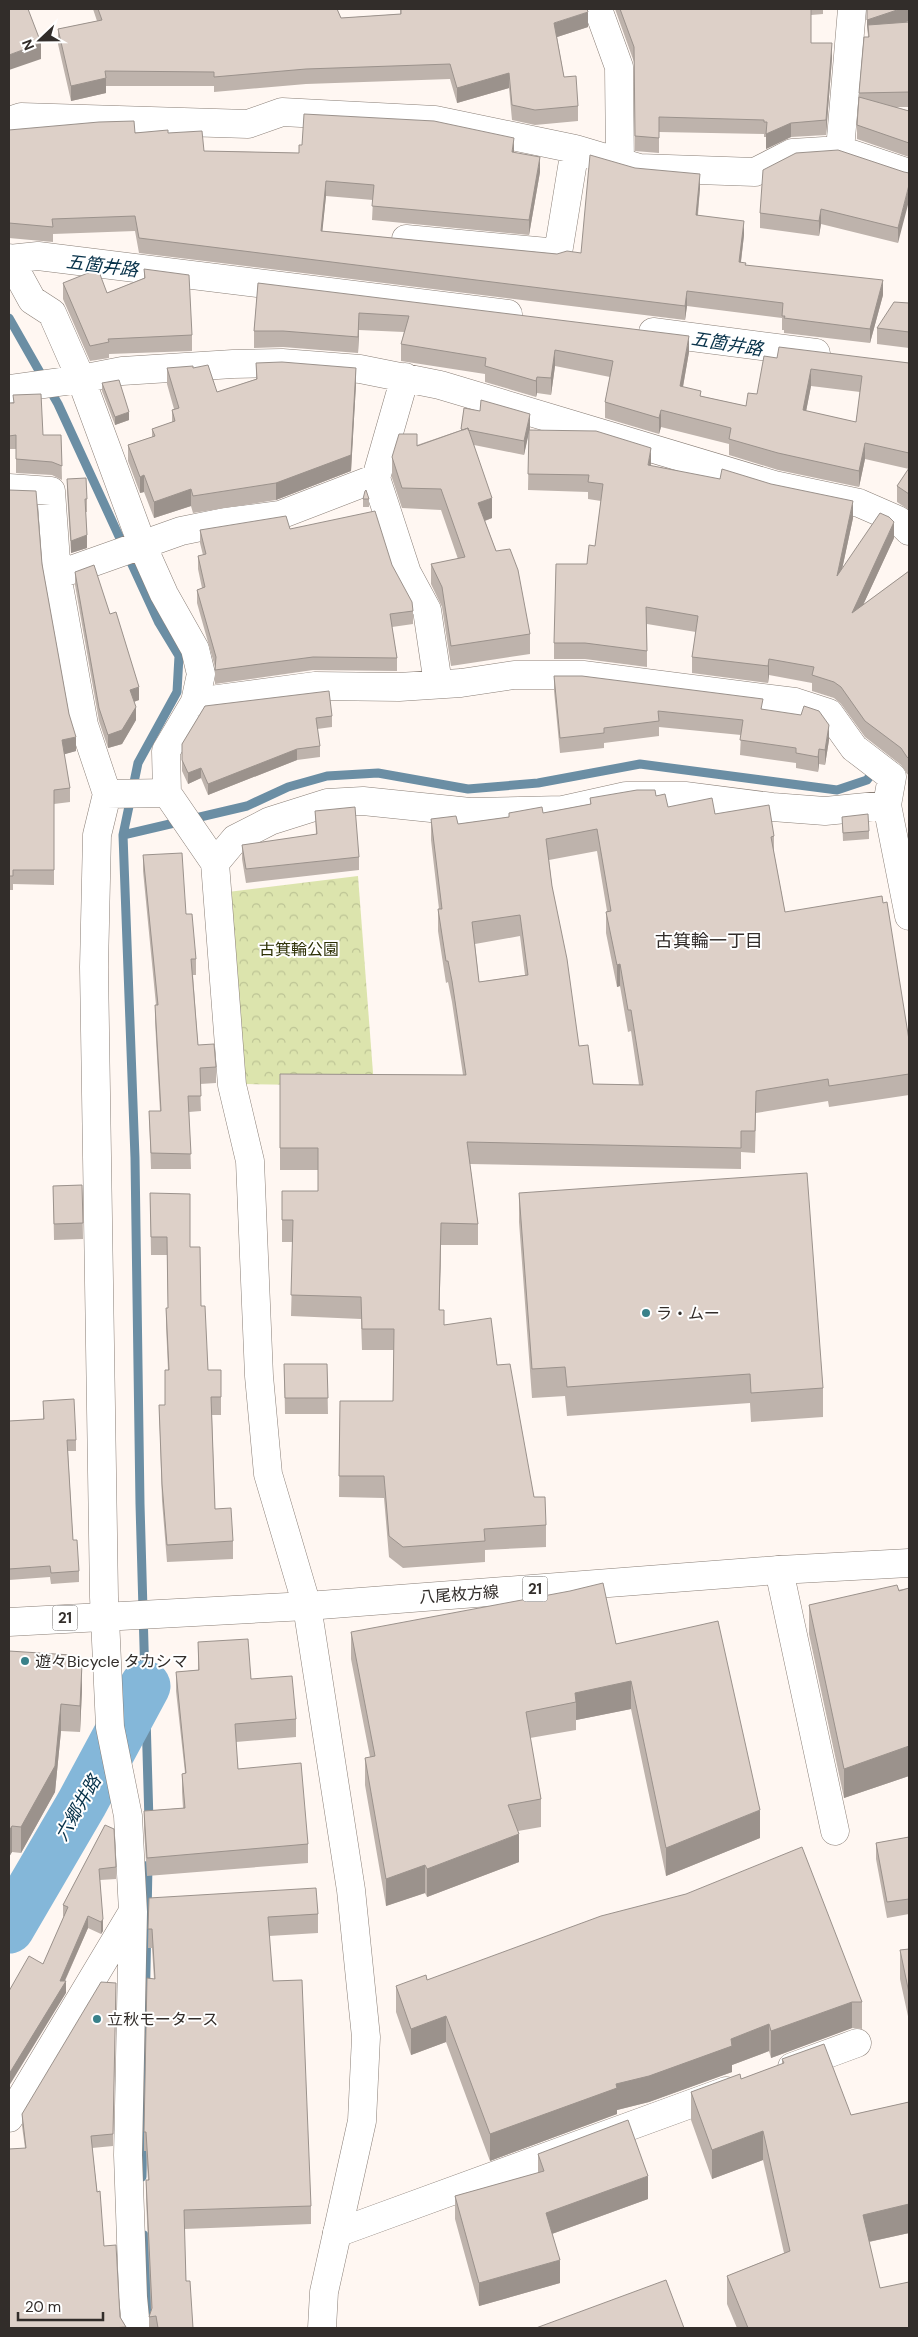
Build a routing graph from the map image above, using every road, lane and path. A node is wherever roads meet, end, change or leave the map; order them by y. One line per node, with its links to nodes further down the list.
1 (598, 9): 6 (street)
2 (852, 9): 5 (street)
3 (9, 121): 4 (street)
4 (575, 149): 6 (street); 8 (street)
5 (840, 150): 6 (street); 7 (street)
6 (620, 164)
7 (909, 173)
8 (379, 237)
9 (9, 259): 10 (street); 14 (street)
10 (529, 316)
11 (626, 329): 12 (street)
12 (841, 356)
13 (405, 377): 14 (street); 16 (street); 18 (street)
14 (81, 380): 15 (street); 19 (street)
15 (9, 389)
16 (376, 478): 19 (street); 21 (street)
17 (9, 488): 20 (street)
18 (909, 531)
19 (143, 547): 20 (street); 22 (street)
20 (57, 575): 24 (street)
21 (438, 684): 22 (street); 25 (street)
22 (195, 702): 23 (street)
23 (167, 793): 24 (street); 26 (street)
24 (107, 794): 31 (street)
25 (887, 805): 26 (street); 27 (street)
26 (215, 863): 30 (street)
27 (909, 916)
28 (909, 1563): 29 (street, 八尾枚方線 / 21)
29 (779, 1570): 30 (street, 八尾枚方線 / 21); 33 (street)
30 (307, 1606): 31 (street, 八尾枚方線 / 21); 37 (street)
31 (113, 1615): 32 (street, 八尾枚方線 / 21); 34 (street)
32 (9, 1622)
33 (835, 1831)
34 (133, 1912): 36 (street); 38 (street)
35 (857, 2043): 37 (street)
36 (9, 2118)
37 (337, 2233): 39 (street)
38 (136, 2328)
39 (322, 2328)

